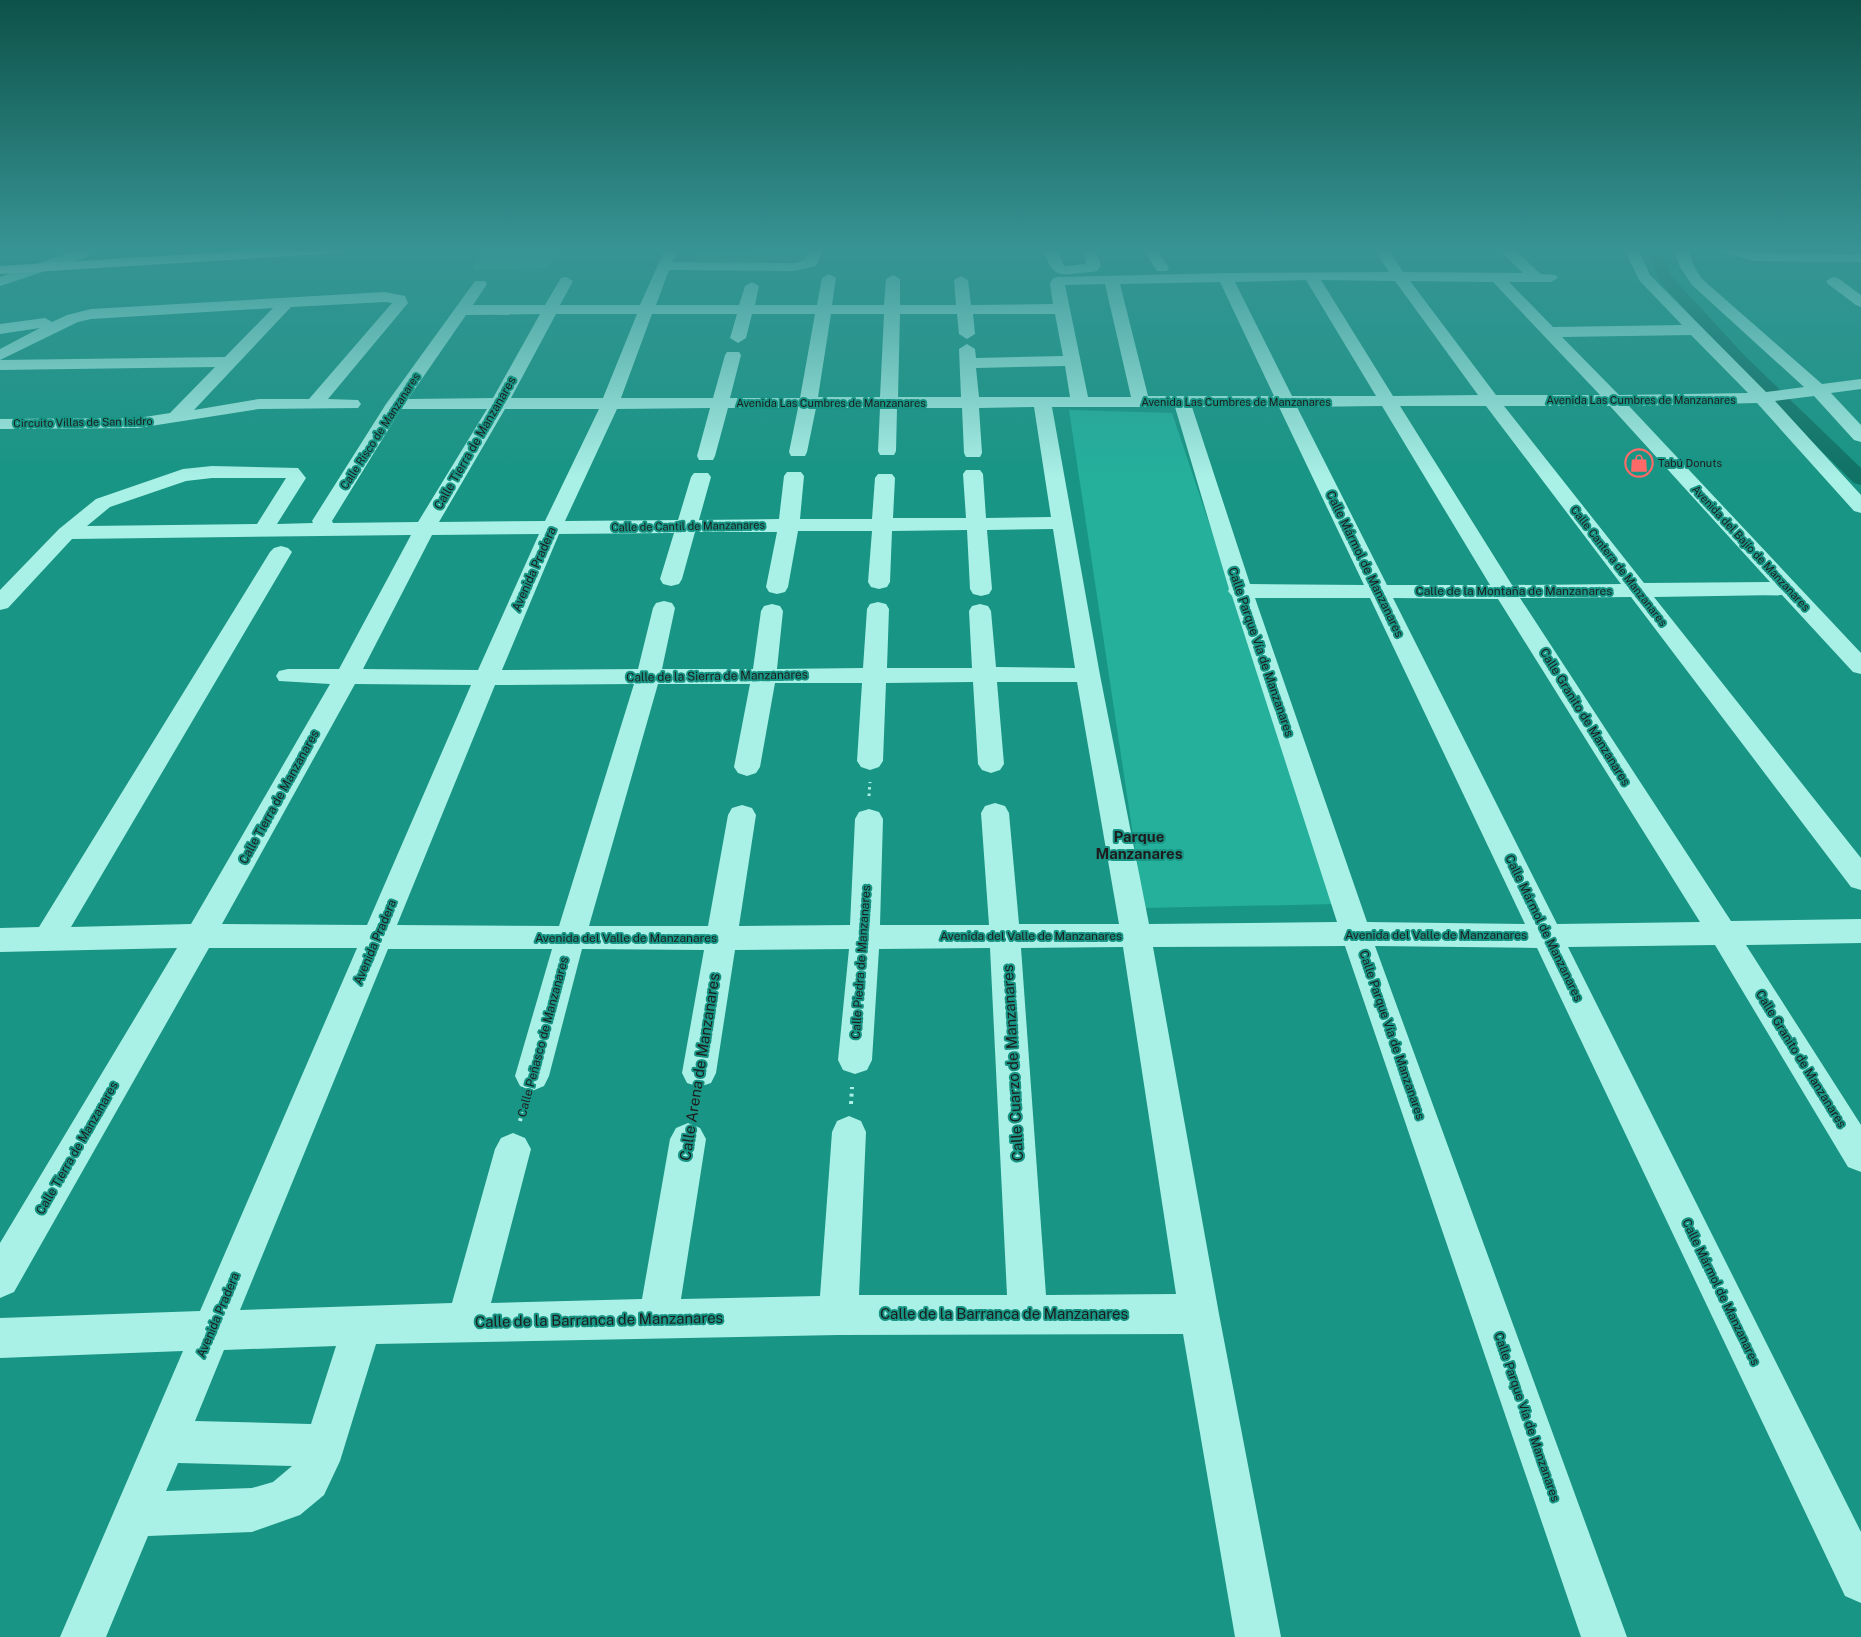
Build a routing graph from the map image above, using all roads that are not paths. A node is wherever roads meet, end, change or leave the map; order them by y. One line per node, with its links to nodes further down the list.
1 (24, 325): 20 (street)
2 (58, 325): 25 (street)
3 (264, 325): 30 (street)
4 (381, 325): 45 (street)
5 (451, 325): 51 (street, Calle Risco de Manzanares)
6 (542, 325): 52 (street, Calle Tierra de Manzanares)
7 (640, 325): 34 (street, Avenida Pradera)
8 (742, 325): 24 (street)
9 (821, 325): 48 (street)
10 (890, 325): 39 (street)
11 (966, 325): 26 (street)
12 (1064, 325): 29 (street)
13 (1122, 325): 42 (street)
14 (1249, 325): 44 (street, Calle Mármol de Manzanares)
15 (1341, 325): 36 (street, Calle Granito de Manzanares)
16 (1435, 325): 37 (street, Calle Cantera de Manzanares)
17 (1543, 325): 22 (street, Avenida del Bajío de Manzanares)
18 (1693, 325): 21 (street)
19 (1743, 325): 33 (street)
20 (0, 329)
21 (1698, 330): 22 (street); 35 (street)
22 (1549, 332): 38 (street, Avenida del Bajío de Manzanares)
23 (0, 336): 25 (street)
24 (738, 338)
25 (16, 346): 27 (street)
26 (967, 349): 29 (street); 49 (street)
27 (0, 355)
28 (733, 356): 47 (street)
29 (1072, 361): 41 (street)
30 (229, 362): 31 (street); 54 (street)
31 (0, 366)
32 (1861, 384): 33 (street, Avenida Las Cumbres de Manzanares)
33 (1814, 392): 35 (street, Avenida Las Cumbres de Manzanares); 57 (street)
34 (614, 395): 46 (street, Avenida Las Cumbres de Manzanares); 53 (street, Avenida Las Cumbres de Manzanares); 56 (street, Avenida Pradera)
35 (1765, 398): 38 (street, Avenida Las Cumbres de Manzanares); 64 (street)
36 (1389, 401): 37 (street, Avenida Las Cumbres de Manzanares); 44 (street, Avenida Las Cumbres de Manzanares); 83 (street, Calle Granito de Manzanares)
37 (1491, 401): 38 (street, Avenida Las Cumbres de Manzanares); 82 (street, Calle Cantera de Manzanares)
38 (1614, 401): 79 (street, Avenida del Bajío de Manzanares)
39 (889, 402): 48 (street, Avenida Las Cumbres de Manzanares); 49 (street, Avenida Las Cumbres de Manzanares); 58 (street)
40 (1042, 402): 41 (street, Avenida Las Cumbres de Manzanares); 49 (street, Avenida Las Cumbres de Manzanares); 65 (street)
41 (1080, 402): 42 (street, Avenida Las Cumbres de Manzanares)
42 (1141, 402): 43 (street, Avenida Las Cumbres de Manzanares)
43 (1182, 402): 44 (street, Avenida Las Cumbres de Manzanares); 80 (street, Calle Parque Vía de Manzanares)
44 (1287, 402): 81 (street, Calle Mármol de Manzanares)
45 (315, 403): 50 (street, Circuito Villas de San Isidro); 54 (street, Circuito Villas de San Isidro)
46 (650, 403): 47 (street, Avenida Las Cumbres de Manzanares); 56 (street)
47 (720, 403): 48 (street, Avenida Las Cumbres de Manzanares); 60 (street)
48 (808, 403): 59 (street)
49 (969, 403): 68 (street)
50 (352, 404)
51 (396, 404): 52 (street, Avenida Las Cumbres de Manzanares); 73 (street, Calle Risco de Manzanares)
52 (499, 404): 53 (street, Avenida Las Cumbres de Manzanares); 71 (street, Calle Tierra de Manzanares)
53 (570, 404): 56 (street)
54 (176, 418): 55 (street, Circuito Villas de San Isidro)
55 (0, 424)
56 (602, 424): 70 (street, Avenida Pradera)
57 (1861, 436)
58 (886, 451)
59 (798, 452)
60 (706, 456)
61 (794, 476): 66 (street)
62 (701, 477): 69 (street)
63 (885, 478): 67 (street)
64 (1861, 507)
65 (1064, 523): 68 (street, Calle de Cantil de Manzanares); 91 (street)
66 (789, 524): 67 (street, Calle de Cantil de Manzanares); 69 (street, Calle de Cantil de Manzanares); 78 (street)
67 (882, 524): 68 (street, Calle de Cantil de Manzanares); 77 (street)
68 (976, 524): 90 (street)
69 (688, 525): 70 (street, Calle de Cantil de Manzanares); 76 (street)
70 (552, 527): 71 (street, Calle de Cantil de Manzanares); 94 (street, Avenida Pradera)
71 (426, 528): 73 (street, Calle de Cantil de Manzanares); 93 (street, Calle Tierra de Manzanares)
72 (263, 530): 73 (street, Calle de Cantil de Manzanares); 74 (street, Calle de Cantil de Manzanares); 74 (street)
73 (318, 530)
74 (66, 533): 84 (street)
75 (281, 552): 116 (street)
76 (671, 579)
77 (879, 582)
78 (777, 587)
79 (1788, 588): 82 (street, Calle de la Montaña de Manzanares); 88 (street, Avenida del Bajío de Manzanares)
80 (1239, 591): 81 (street, Calle de la Montaña de Manzanares); 106 (street, Calle Parque Vía de Manzanares)
81 (1378, 591): 83 (street, Calle de la Montaña de Manzanares); 111 (street, Calle Mármol de Manzanares)
82 (1638, 591): 83 (street, Calle de la Montaña de Manzanares); 103 (street, Calle Cantera de Manzanares)
83 (1506, 592): 105 (street, Calle Granito de Manzanares)
84 (0, 602)
85 (664, 608): 96 (street, Calle Peñasco de Manzanares)
86 (878, 609): 89 (street)
87 (772, 611): 95 (street)
88 (1861, 667)
89 (874, 674): 90 (street, Calle de la Sierra de Manzanares); 95 (street, Calle de la Sierra de Manzanares); 97 (street)
90 (983, 675): 91 (street, Calle de la Sierra de Manzanares); 98 (street)
91 (1088, 675): 107 (street)
92 (288, 676): 93 (street, Calle de la Sierra de Manzanares)
93 (347, 676): 94 (street, Calle de la Sierra de Manzanares); 108 (street, Calle Tierra de Manzanares)
94 (487, 676): 96 (street, Calle de la Sierra de Manzanares); 112 (street, Avenida Pradera)
95 (764, 676): 96 (street, Calle de la Sierra de Manzanares); 99 (street)
96 (648, 678): 113 (street, Calle Peñasco de Manzanares)
97 (870, 761)
98 (991, 764)
99 (747, 767)
100 (995, 813): 110 (street, Calle Cuarzo de Manzanares)
101 (742, 815): 114 (street, Calle Arena de Manzanares)
102 (869, 819): 109 (street, Calle Piedra de Manzanares)
103 (1861, 880)
104 (1861, 931): 105 (street, Avenida del Valle de Manzanares)
105 (1722, 933): 111 (street, Avenida del Valle de Manzanares); 123 (street, Calle Granito de Manzanares)
106 (1357, 934): 107 (street, Avenida del Valle de Manzanares); 111 (street, Avenida del Valle de Manzanares); 139 (street, Calle Parque Vía de Manzanares)
107 (1136, 935): 110 (street, Avenida del Valle de Manzanares); 126 (street)
108 (200, 936): 112 (street, Avenida del Valle de Manzanares); 116 (street, Avenida del Valle de Manzanares); 124 (street, Calle Tierra de Manzanares)
109 (865, 936): 110 (street, Avenida del Valle de Manzanares); 114 (street, Avenida del Valle de Manzanares); 117 (street, Calle Piedra de Manzanares)
110 (1005, 936): 125 (street, Calle Cuarzo de Manzanares)
111 (1548, 936): 136 (street, Calle Mármol de Manzanares)
112 (377, 937): 113 (street, Avenida del Valle de Manzanares); 131 (street, Avenida Pradera)
113 (570, 938): 114 (street, Avenida del Valle de Manzanares); 119 (street, Calle Peñasco de Manzanares)
114 (721, 938): 118 (street, Calle Arena de Manzanares)
115 (0, 940): 116 (street, Avenida del Valle de Manzanares)
116 (47, 940)
117 (855, 1060)
118 (699, 1074)
119 (532, 1076)
120 (849, 1132): 127 (street)
121 (688, 1139): 128 (street, Calle Arena de Manzanares)
122 (513, 1148): 129 (street)
123 (1861, 1156)
124 (0, 1279)
125 (1028, 1314): 126 (street, Calle de la Barranca de Manzanares); 127 (street, Calle de la Barranca de Manzanares)
126 (1199, 1314): 138 (street)
127 (838, 1315): 128 (street, Calle de la Barranca de Manzanares)
128 (658, 1320): 129 (street, Calle de la Barranca de Manzanares)
129 (466, 1323): 130 (street, Calle de la Barranca de Manzanares)
130 (362, 1325): 131 (street, Calle de la Barranca de Manzanares); 134 (street)
131 (212, 1329): 132 (street, Calle de la Barranca de Manzanares); 133 (street, Avenida Pradera)
132 (0, 1338)
133 (165, 1441): 134 (street); 135 (street, Avenida Pradera)
134 (325, 1446): 135 (street)
135 (135, 1514): 137 (street, Avenida Pradera)
136 (1861, 1580)
137 (83, 1637)
138 (1258, 1637)
139 (1604, 1637)

